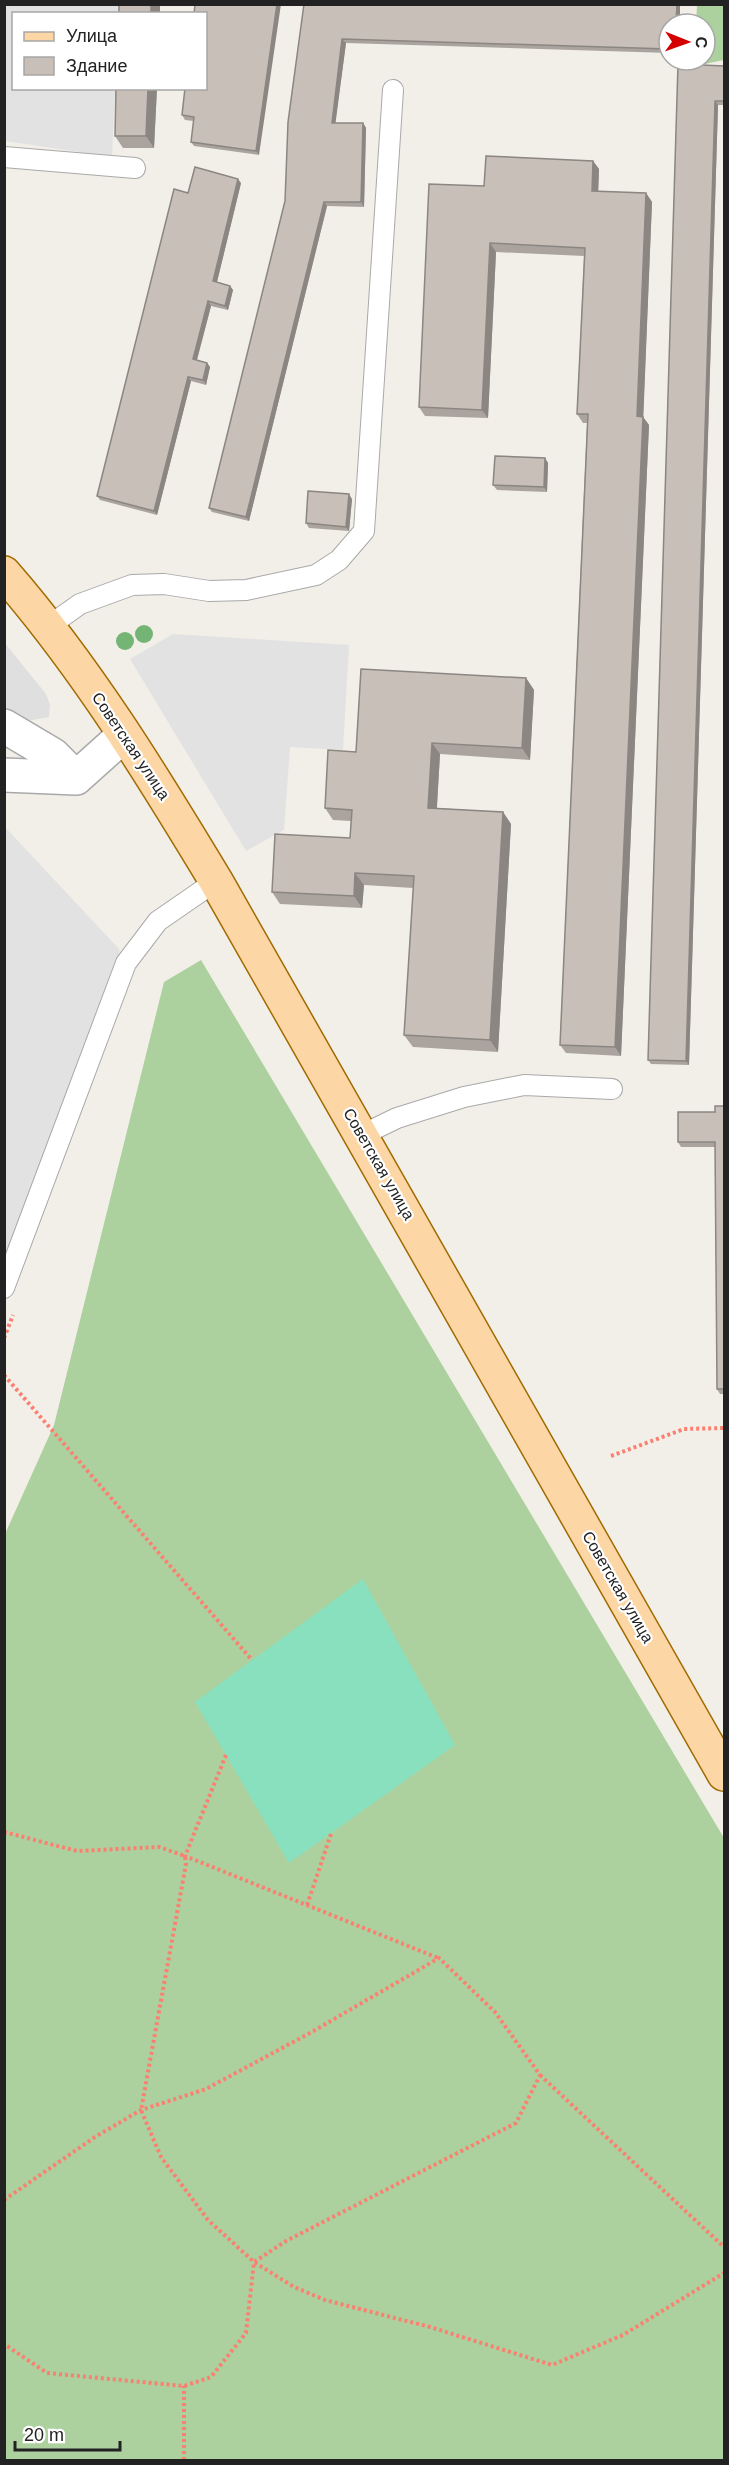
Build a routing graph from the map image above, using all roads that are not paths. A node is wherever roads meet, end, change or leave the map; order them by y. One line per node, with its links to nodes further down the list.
1 (393, 90): 5 (lane)
2 (4, 157): 3 (lane)
3 (135, 168)
4 (4, 573): 5 (main road, Советская улица)
5 (49, 626): 7 (main road, Советская улица)
6 (4, 726): 9 (street)
7 (124, 735): 9 (street); 10 (main road, Советская улица)
8 (4, 774): 9 (street)
9 (76, 778)
10 (216, 881): 12 (main road, Советская улица); 13 (lane)
11 (612, 1089): 12 (lane)
12 (362, 1135): 14 (main road, Советская улица)
13 (4, 1288)
14 (723, 1767)

